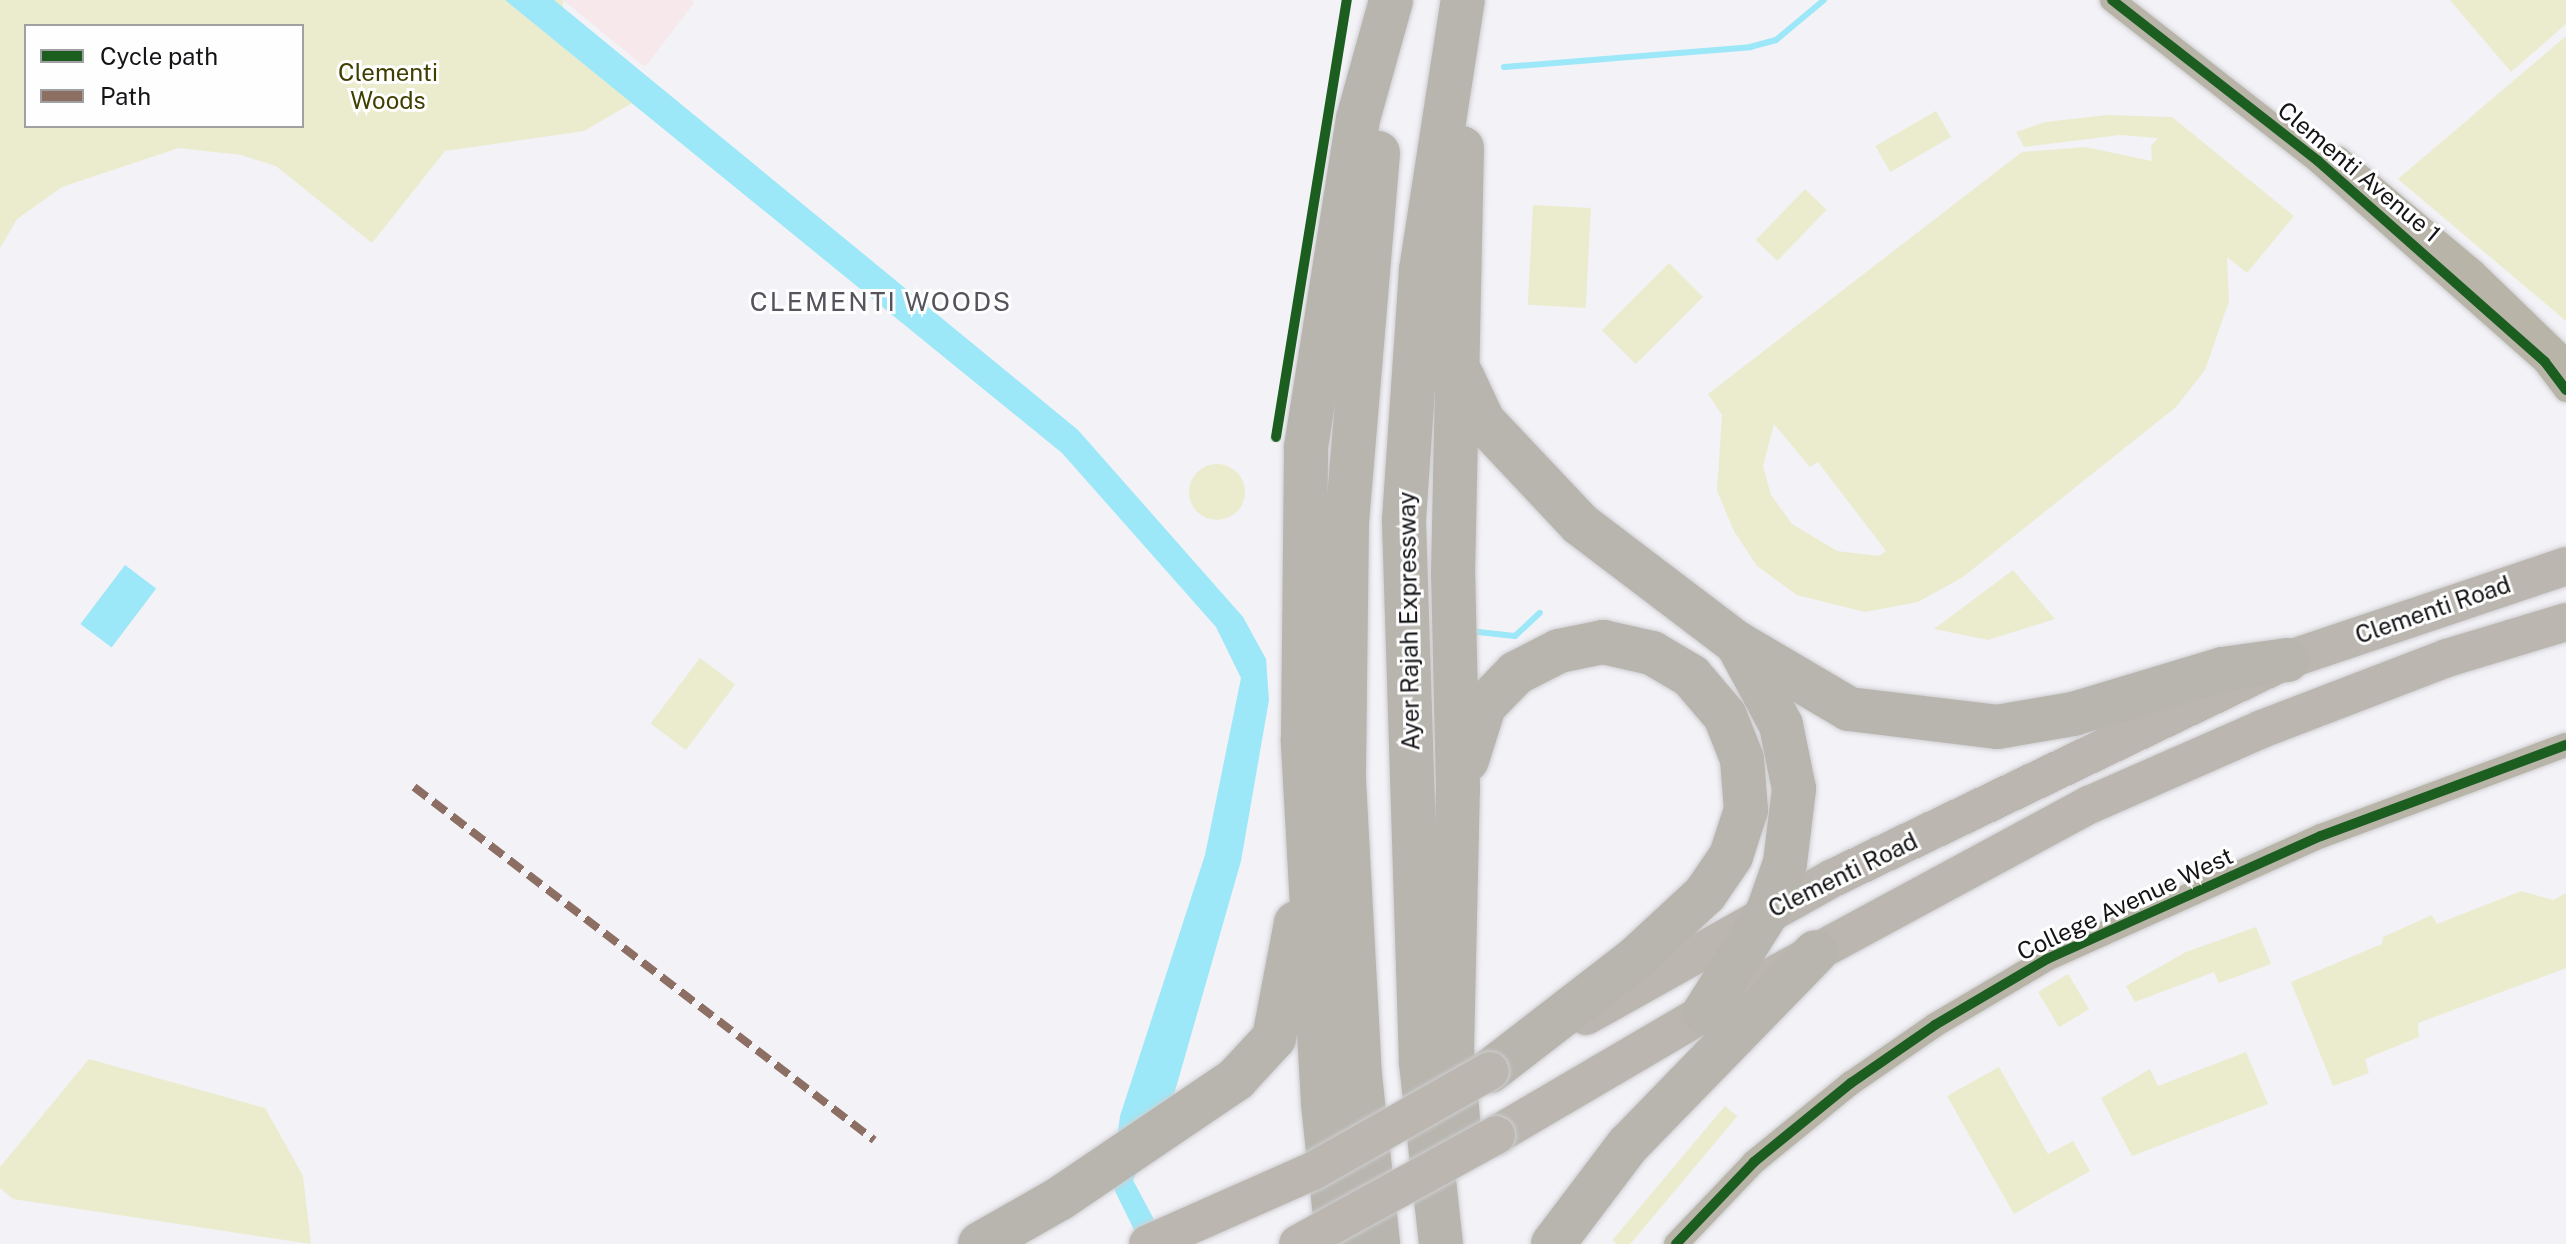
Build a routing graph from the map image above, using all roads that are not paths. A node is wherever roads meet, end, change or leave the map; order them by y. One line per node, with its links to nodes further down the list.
1 (1391, 0): 16 (highway); 25 (highway)
2 (1463, 0): 6 (highway, Ayer Rajah Expressway)
3 (2112, 0): 5 (street, Clementi Avenue 1)
4 (2136, 0): 5 (street, Clementi Avenue 1)
5 (2179, 45): 7 (street, Clementi Avenue 1); 9 (street, Clementi Avenue 1)
6 (1448, 96): 8 (highway); 26 (highway, Ayer Rajah Expressway)
7 (2566, 361)
8 (1457, 367): 12 (highway); 15 (highway)
9 (2566, 390)
10 (2566, 566): 13 (main road, Clementi Road)
11 (2566, 622): 18 (main road, Clementi Road)
12 (1737, 643): 13 (highway); 17 (highway)
13 (2287, 660): 17 (main road, Clementi Road)
14 (2566, 745): 29 (street, College Avenue West)
15 (1458, 789): 20 (highway); 27 (highway)
16 (1309, 859): 21 (highway); 24 (highway)
17 (1768, 911): 19 (highway); 20 (main road, Clementi Road)
18 (1816, 952): 19 (main road, Clementi Road); 28 (highway)
19 (1704, 1013): 23 (main road, Clementi Road, bridge)
20 (1490, 1071): 22 (main road, Clementi Road, bridge)
21 (980, 1244)
22 (1148, 1244)
23 (1298, 1244)
24 (1338, 1244)
25 (1378, 1244)
26 (1441, 1244)
27 (1467, 1244)
28 (1553, 1244)
29 (1676, 1244)

